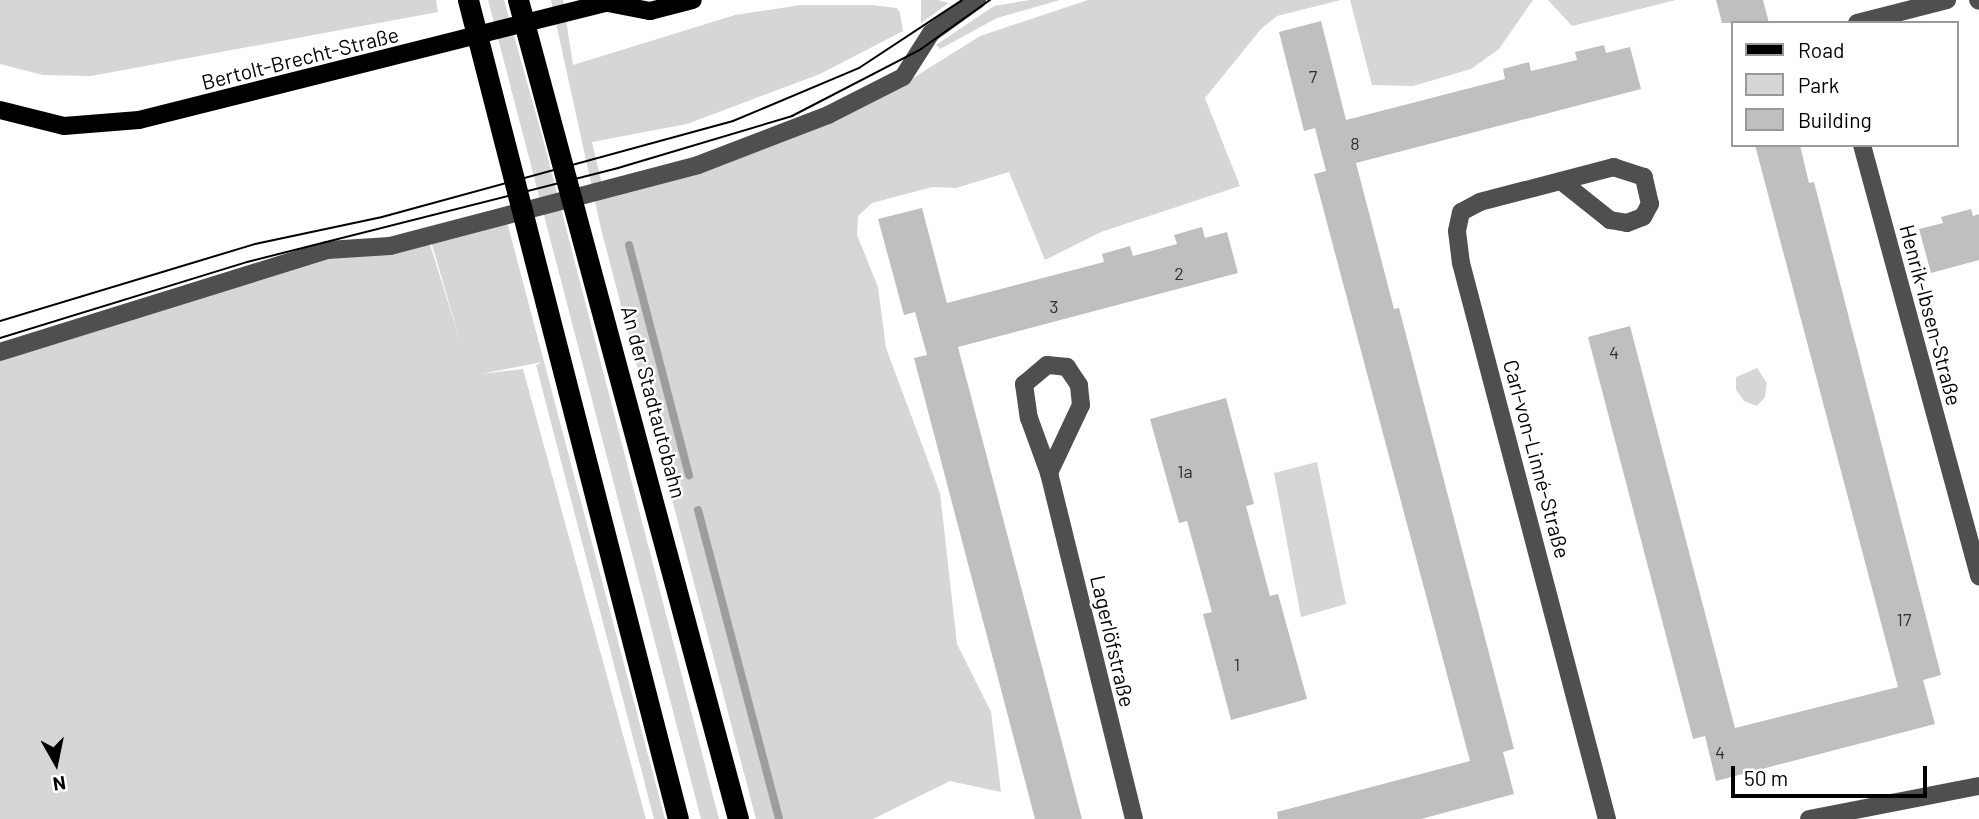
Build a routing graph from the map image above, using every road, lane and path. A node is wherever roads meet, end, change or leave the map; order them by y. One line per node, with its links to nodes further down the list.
1 (468, 0): 15 (highway)
2 (518, 0): 16 (highway, An der Stadtautobahn)
3 (693, 0): 6 (main road, Bertolt-Brecht-Straße)
4 (977, 0): 11 (street)
5 (1947, 0): 7 (street)
6 (613, 1): 8 (main road, Bertolt-Brecht-Straße)
7 (1865, 21)
8 (0, 110)
9 (1863, 147): 13 (street, Henrik-Ibsen-Straße)
10 (1561, 181): 10 (street, Carl-von-Linné-Straße); 18 (street, Carl-von-Linné-Straße)
11 (0, 352)
12 (1049, 473): 12 (street, Lagerlöfstraße); 17 (street, Lagerlöfstraße)
13 (1979, 576)
14 (1979, 786): 19 (street)
15 (678, 819)
16 (738, 819)
17 (1134, 819)
18 (1607, 819)
19 (1809, 819)

